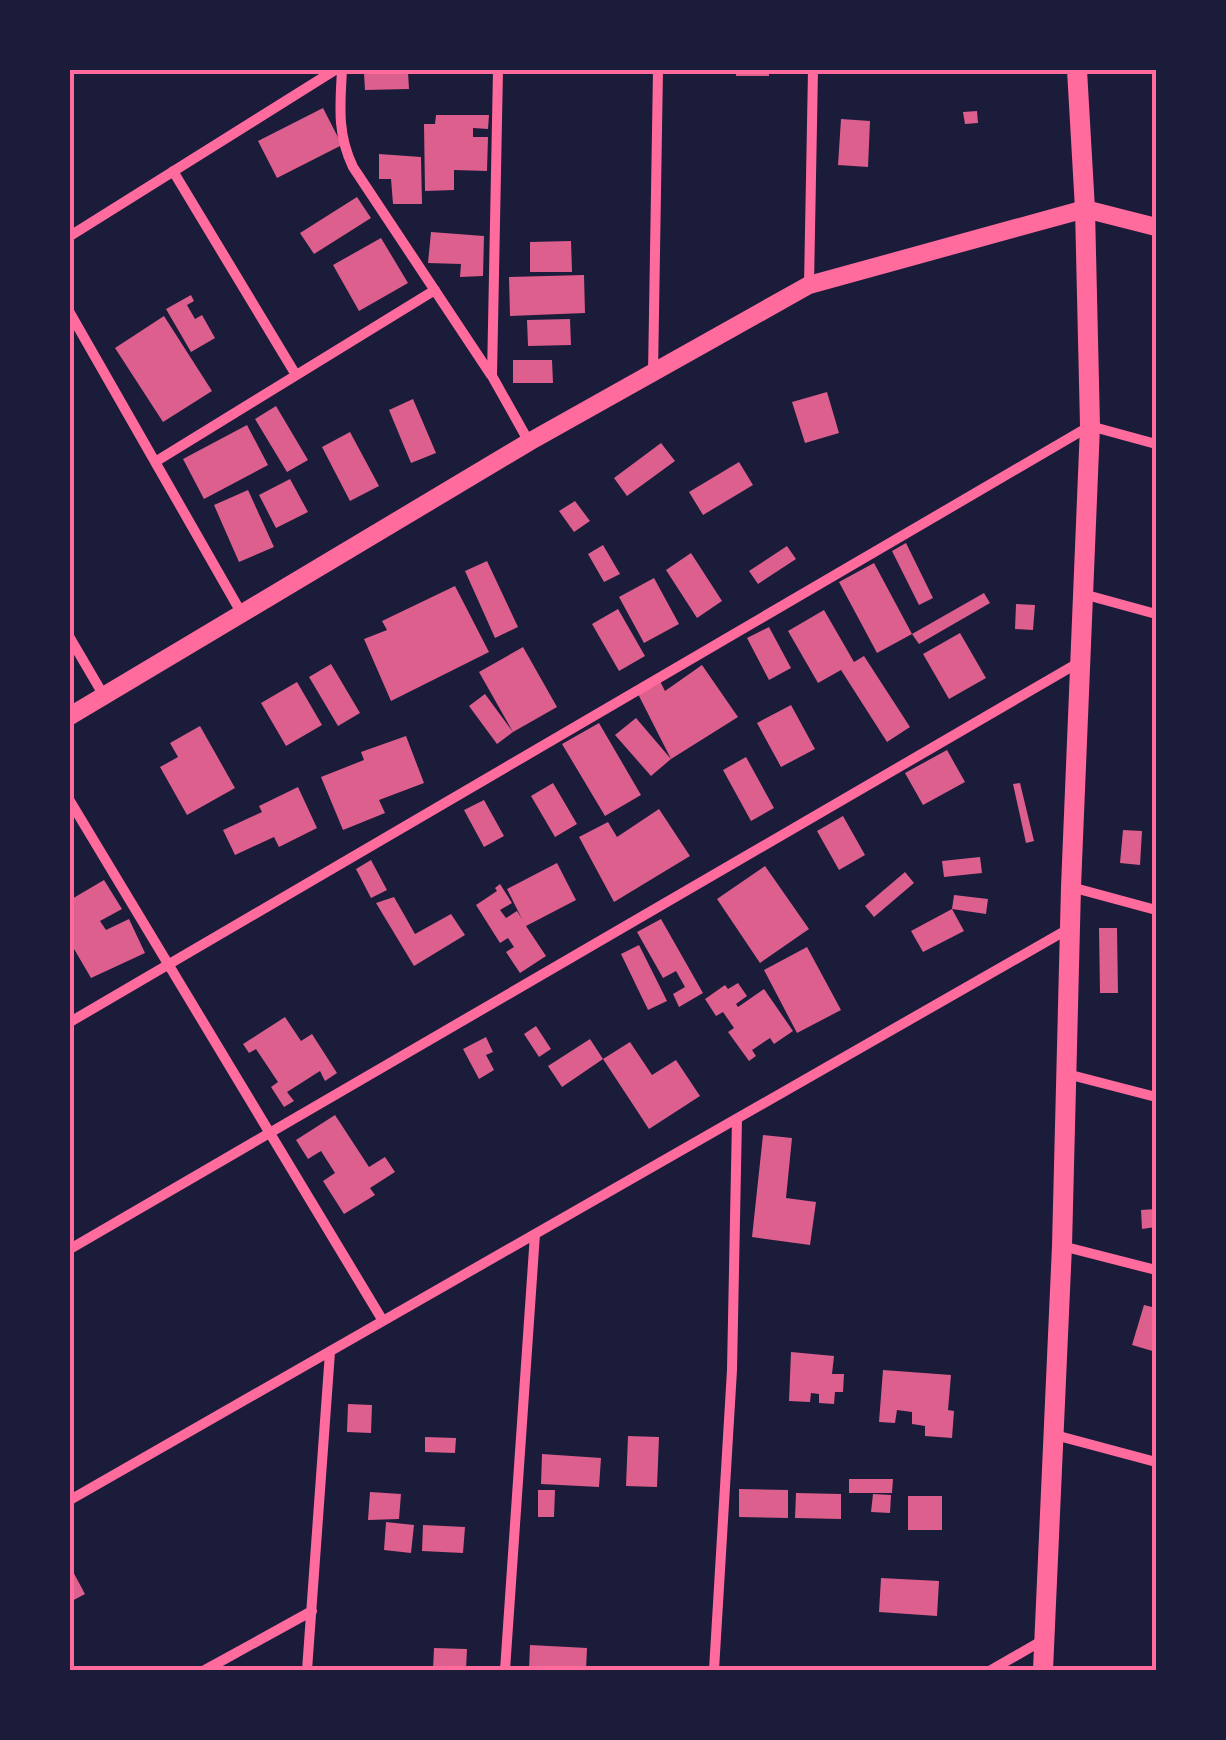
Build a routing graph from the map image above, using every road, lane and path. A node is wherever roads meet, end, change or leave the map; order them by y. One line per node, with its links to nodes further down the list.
1 (338, 70): 6 (street); 11 (street)
2 (498, 70): 15 (street)
3 (658, 70): 13 (street)
4 (813, 70): 10 (street)
5 (1077, 70): 7 (main road)
6 (173, 171): 9 (street); 14 (street)
7 (1085, 209): 8 (street); 10 (street); 16 (main road)
8 (1156, 228)
9 (70, 236)
10 (810, 285): 13 (street)
11 (436, 290): 14 (street); 15 (street)
12 (70, 313): 19 (street)
13 (653, 374): 17 (street)
14 (296, 375): 19 (street)
15 (492, 376): 17 (street)
16 (1090, 426): 18 (street); 20 (main road); 31 (street)
17 (529, 442): 22 (street)
18 (1156, 444)
19 (155, 462): 22 (street)
20 (1083, 594): 21 (street); 24 (main road)
21 (1156, 614)
22 (243, 615): 25 (street)
23 (70, 638): 25 (street)
24 (1079, 662): 28 (main road); 36 (street)
25 (104, 696): 26 (street)
26 (70, 716)
27 (70, 801): 31 (street)
28 (1071, 887): 29 (street); 30 (main road)
29 (1156, 910)
30 (1070, 928): 33 (main road); 35 (street)
31 (168, 965): 32 (street); 36 (street)
32 (70, 1022)
33 (1066, 1074): 34 (street); 38 (main road)
34 (1156, 1097)
35 (736, 1119): 37 (street); 51 (street)
36 (270, 1133): 39 (street); 41 (street)
37 (535, 1234): 41 (street); 50 (street)
38 (1062, 1246): 40 (street); 43 (main road)
39 (70, 1249)
40 (1156, 1270)
41 (383, 1322): 42 (street)
42 (330, 1352): 45 (street); 46 (street)
43 (1055, 1436): 44 (street); 47 (main road)
44 (1156, 1462)
45 (70, 1500)
46 (312, 1610): 48 (street); 49 (street)
47 (1046, 1638): 52 (street); 53 (main road)
48 (205, 1670)
49 (308, 1670)
50 (505, 1670)
51 (714, 1670)
52 (992, 1670)
53 (1043, 1670)

